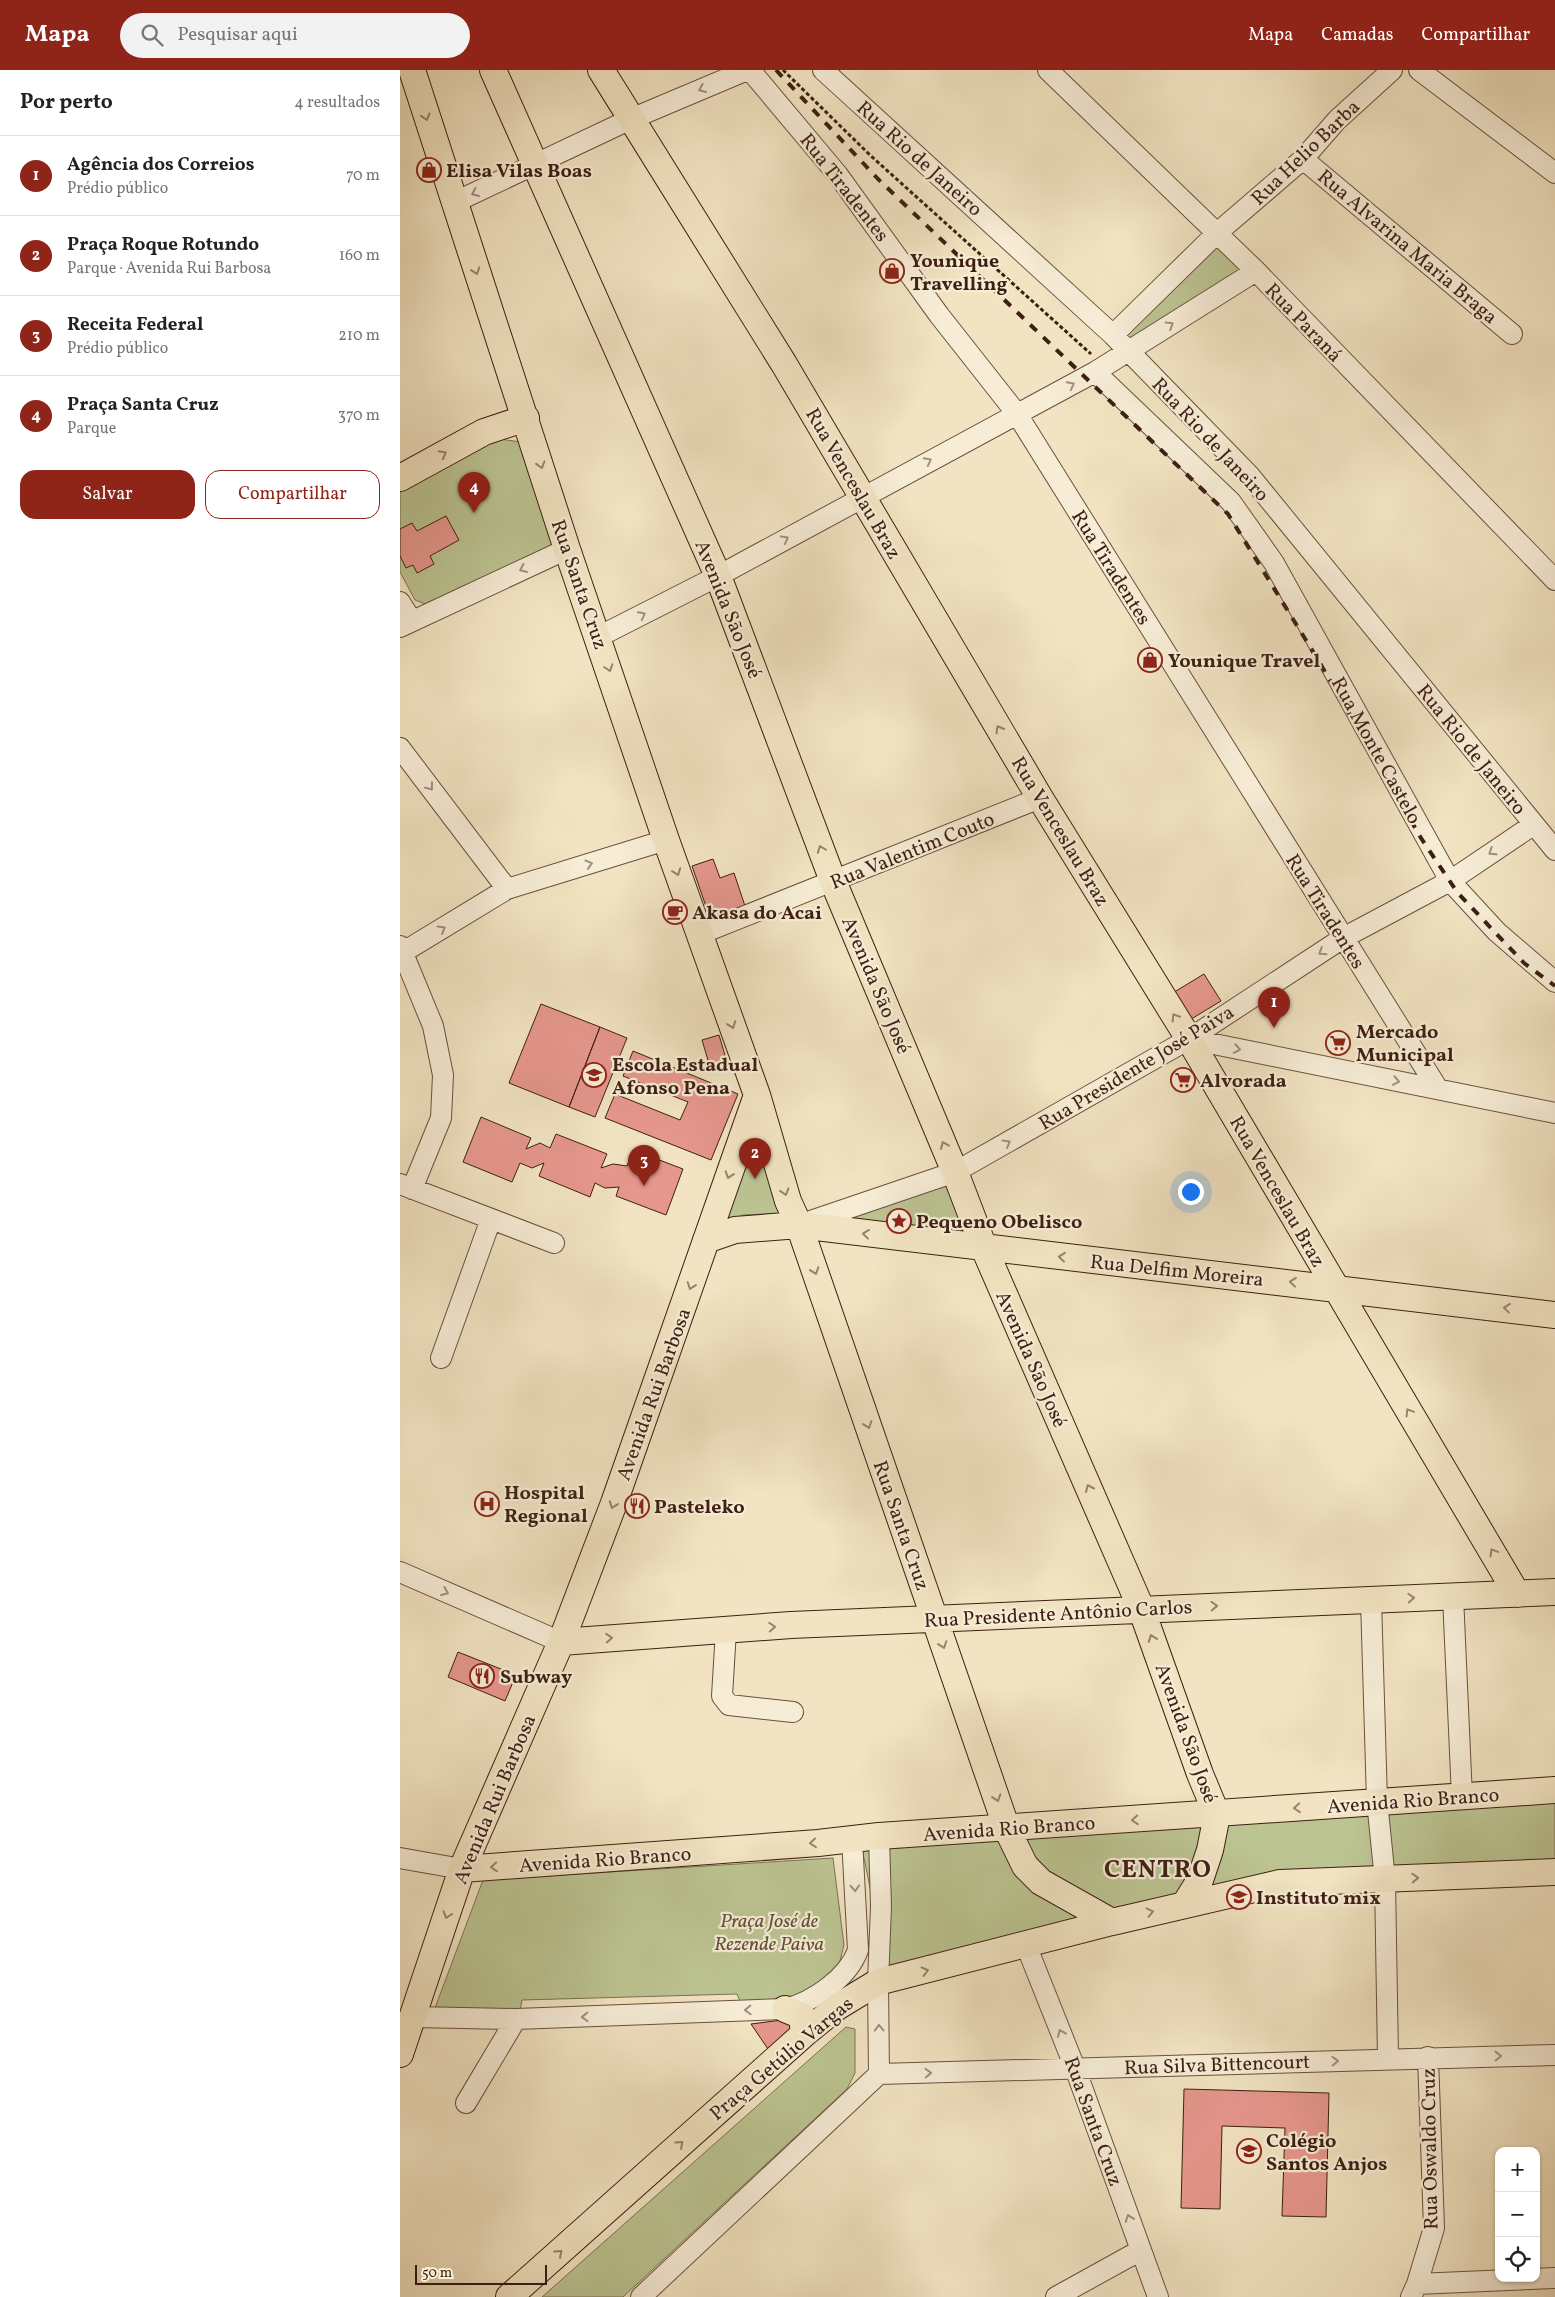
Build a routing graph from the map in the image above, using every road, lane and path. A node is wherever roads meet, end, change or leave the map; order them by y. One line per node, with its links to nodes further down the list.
1 (412, 70): 14 (main road, Rua Santa Cruz, one-way to 14)
2 (493, 70): 12 (main road, Avenida São José)
3 (601, 70): 10 (main road, Rua Venceslau Braz)
4 (748, 70): 10 (street, one-way to 10); 21 (street, Rua Tiradentes)
5 (783, 70): 20 (path)
6 (823, 70): 18 (street, Rua Rio de Janeiro)
7 (1048, 70): 15 (street, Rua Paraná)
8 (1392, 70): 11 (street, Rua Helio Barba)
9 (1419, 70): 13 (street)
10 (631, 119): 12 (street); 24 (main road, Rua Venceslau Braz)
11 (1303, 159): 15 (street, Rua Helio Barba); 17 (street, Rua Alvarina Maria Braga)
12 (534, 166): 14 (street, one-way to 14); 26 (main road, Avenida São José)
13 (1555, 174)
14 (453, 203): 22 (main road, Rua Santa Cruz, one-way to 22)
15 (1217, 233): 16 (street, Rua Paraná); 18 (street, Rua Helio Barba)
16 (1256, 272): 19 (street, one-way to 16); 27 (street, Rua Paraná)
17 (1512, 334)
18 (1113, 335): 19 (street, Rua Rio de Janeiro)
19 (1128, 351): 20 (street); 33 (street, Rua Rio de Janeiro)
20 (1100, 369): 21 (street, one-way to 20); 37 (street, Rua Monte Castelo)
21 (1017, 414): 24 (street, one-way to 21); 40 (street, Rua Tiradentes)
22 (526, 418): 23 (main road, one-way to 22); 25 (main road, Rua Santa Cruz, one-way to 25)
23 (400, 478)
24 (862, 496): 26 (street, one-way to 24); 32 (main road, Rua Venceslau Braz, one-way to 24)
25 (567, 549): 29 (street, one-way to 29); 30 (main road, Rua Santa Cruz)
26 (718, 576): 30 (street, one-way to 26); 36 (main road, Avenida São José, one-way to 26)
27 (1555, 580)
28 (400, 602): 29 (street)
29 (406, 624)
30 (598, 637): 34 (main road, Rua Santa Cruz, one-way to 34)
31 (400, 748): 38 (street, one-way to 38)
32 (1040, 798): 36 (street, Rua Valentim Couto); 43 (main road, Rua Venceslau Braz, one-way to 32)
33 (1533, 825): 35 (street, Rua Rio de Janeiro); 37 (street, Rua Presidente José Paiva, one-way to 37)
34 (666, 840): 38 (street, one-way to 34); 39 (main road, Rua Santa Cruz, one-way to 39)
35 (1555, 850)
36 (833, 881): 39 (street, Rua Valentim Couto); 47 (main road, Avenida São José, one-way to 36)
37 (1450, 881): 40 (street, Rua Presidente José Paiva); 42 (street, Rua Monte Castelo)
38 (507, 889): 41 (street, one-way to 38)
39 (700, 934): 45 (main road, Rua Santa Cruz, one-way to 45)
40 (1343, 938): 43 (street, Rua Presidente José Paiva, one-way to 43); 44 (street, Rua Tiradentes)
41 (401, 950): 48 (street)
42 (1555, 982)
43 (1189, 1039): 44 (street, one-way to 44); 47 (street, Rua Presidente José Paiva, one-way to 43); 54 (main road, Rua Venceslau Braz)
44 (1438, 1090): 46 (street)
45 (756, 1096): 50 (main road, Rua Santa Cruz, one-way to 50); 51 (main road, Avenida Rui Barbosa, one-way to 51)
46 (1555, 1113)
47 (955, 1172): 50 (street, Rua Presidente José Paiva); 53 (main road, Avenida São José)
48 (406, 1187): 49 (street)
49 (491, 1219): 52 (street); 56 (street)
50 (799, 1225): 51 (main road, Rua Delfim Moreira); 53 (main road, Rua Delfim Moreira, one-way to 50); 63 (main road, Rua Santa Cruz, one-way to 63)
51 (706, 1240): 65 (main road, Avenida Rui Barbosa, one-way to 65)
52 (554, 1243)
53 (984, 1248): 54 (main road, Rua Delfim Moreira, one-way to 53); 62 (main road, Avenida São José, one-way to 53)
54 (1335, 1287): 55 (main road, Rua Delfim Moreira, one-way to 54); 59 (main road, Rua Venceslau Braz, one-way to 54)
55 (1555, 1314)
56 (441, 1358)
57 (400, 1572): 65 (street, one-way to 65)
58 (1555, 1592): 59 (main road, Rua Presidente Antônio Carlos)
59 (1518, 1594): 60 (main road, Rua Presidente Antônio Carlos)
60 (1453, 1596): 61 (main road, Rua Presidente Antônio Carlos, one-way to 60); 68 (street)
61 (1371, 1600): 62 (main road, Rua Presidente Antônio Carlos, one-way to 61); 69 (street)
62 (1141, 1608): 63 (main road, Rua Presidente Antônio Carlos); 70 (main road, Avenida São José, one-way to 62)
63 (934, 1619): 64 (main road, Rua Presidente Antônio Carlos, one-way to 63); 71 (main road, Rua Santa Cruz, one-way to 71)
64 (726, 1630): 65 (main road, Rua Presidente Antônio Carlos, one-way to 64); 66 (street)
65 (561, 1642): 75 (main road, Avenida Rui Barbosa)
66 (793, 1712)
67 (1555, 1790): 68 (main road, Avenida Rio Branco)
68 (1462, 1797): 69 (main road, Avenida Rio Branco)
69 (1377, 1801): 70 (main road, Avenida Rio Branco, one-way to 70); 77 (street)
70 (1217, 1815): 71 (main road, Avenida Rio Branco, one-way to 71); 78 (main road, Avenida São José)
71 (1007, 1829): 72 (main road, Avenida Rio Branco); 79 (main road, Rua Santa Cruz)
72 (879, 1836): 73 (main road, Avenida Rio Branco); 81 (street)
73 (852, 1839): 75 (main road, Avenida Rio Branco, one-way to 75); 82 (street, one-way to 82)
74 (400, 1858): 75 (street)
75 (462, 1869): 83 (main road, Avenida Rui Barbosa, one-way to 83)
76 (1555, 1872): 77 (main road, one-way to 76)
77 (1385, 1880): 78 (main road); 89 (street)
78 (1185, 1904): 79 (main road, one-way to 78)
79 (1112, 1922): 80 (main road)
80 (1026, 1945): 81 (main road, one-way to 80); 90 (street, Rua Santa Cruz, one-way to 80)
81 (878, 1982): 85 (main road, Praça Getúlio Vargas); 91 (street, Praça Getúlio Vargas, one-way to 81)
82 (785, 2009): 84 (street, one-way to 84); 85 (main road)
83 (414, 2016): 84 (street); 86 (main road, Avenida Rui Barbosa)
84 (516, 2019): 92 (street)
85 (804, 2034): 97 (main road, Praça Getúlio Vargas, one-way to 85)
86 (400, 2054)
87 (1555, 2056): 88 (street, Rua Silva Bittencourt, one-way to 87)
88 (1428, 2057): 89 (street, Rua Silva Bittencourt); 96 (street, Rua Oswaldo Cruz)
89 (1388, 2059): 90 (street, Rua Silva Bittencourt, one-way to 89)
90 (1075, 2068): 91 (street, Rua Silva Bittencourt, one-way to 90); 93 (street, Rua Santa Cruz, one-way to 90)
91 (879, 2074): 98 (street)
92 (466, 2103)
93 (1141, 2250): 99 (street); 100 (street, Rua Santa Cruz)
94 (1555, 2278): 95 (street)
95 (1531, 2288): 96 (street)
96 (1414, 2291)
97 (509, 2297)
98 (640, 2297)
99 (1056, 2297)
100 (1158, 2297)

